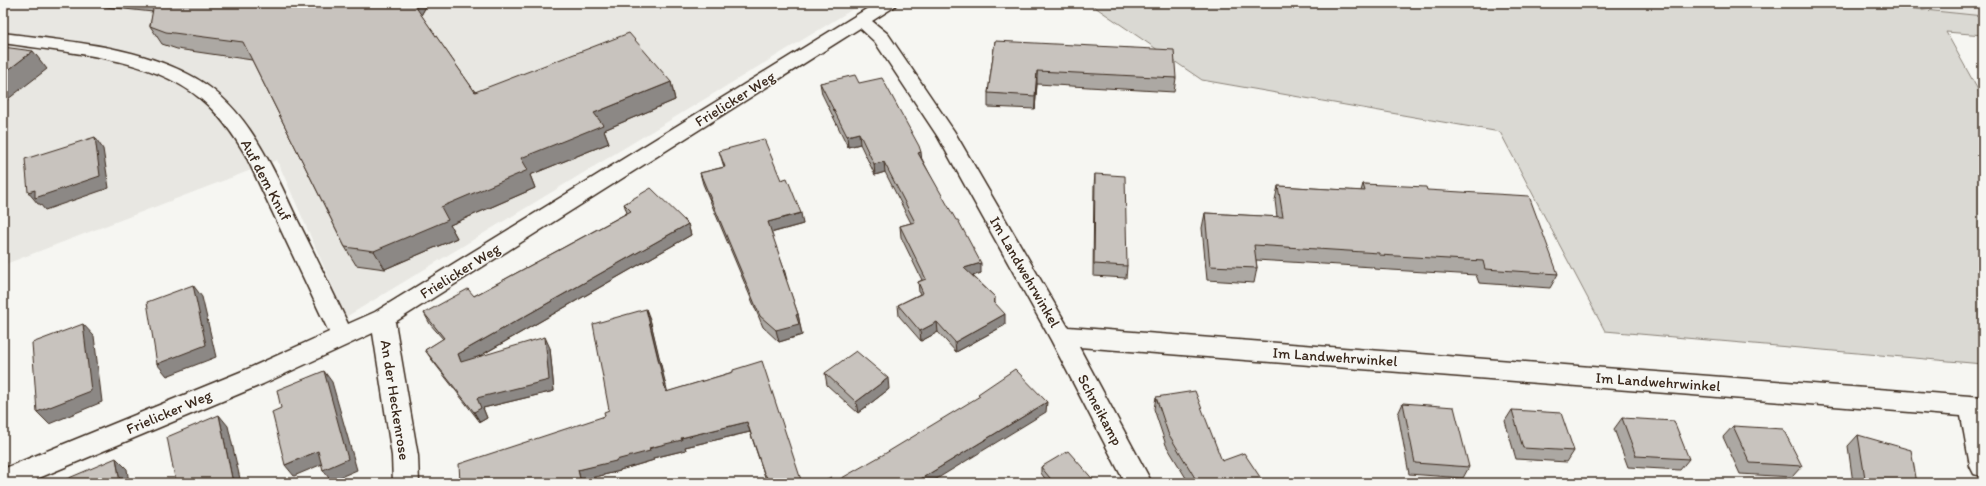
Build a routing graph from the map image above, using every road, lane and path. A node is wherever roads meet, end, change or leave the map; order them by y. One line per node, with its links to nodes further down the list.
1 (888, 3): 2 (street, Frielicker Weg)
2 (861, 20): 4 (street, Frielicker Weg); 5 (street, Im Landwehrwinkel)
3 (3, 38): 6 (street, Auf dem Knuf)
4 (383, 318): 6 (street, Frielicker Weg); 10 (street, An der Heckenrose)
5 (1061, 336): 7 (street, Im Landwehrwinkel); 11 (street, Schneikamp)
6 (343, 337): 9 (street, Frielicker Weg)
7 (1977, 406): 8 (street)
8 (1983, 466)
9 (3, 481)
10 (406, 483)
11 (1139, 483)

